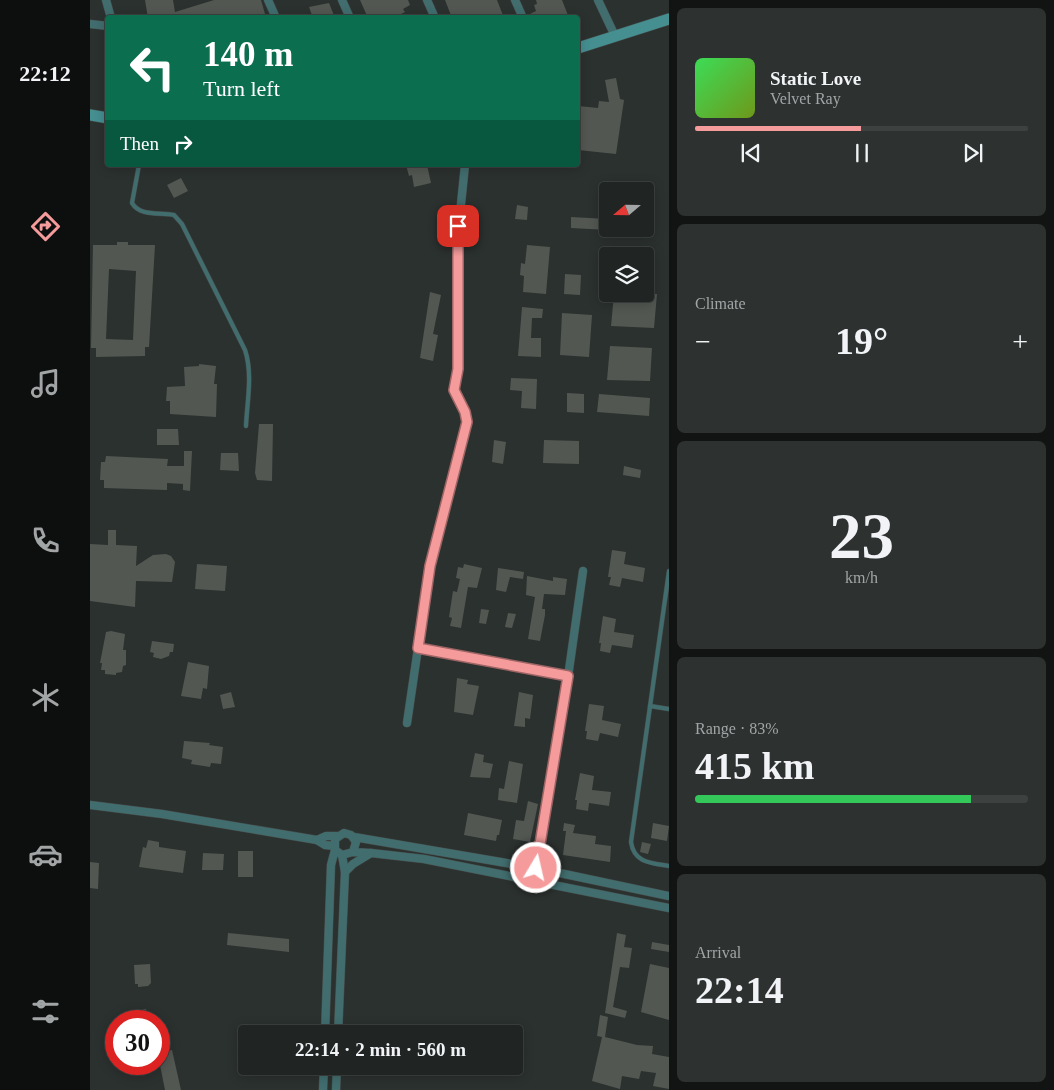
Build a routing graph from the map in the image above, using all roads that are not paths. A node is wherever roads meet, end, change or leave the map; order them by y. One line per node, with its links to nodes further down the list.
1 (106, 0): 7 (street)
2 (268, 0): 8 (street)
3 (342, 0): 9 (street)
4 (428, 0): 10 (street)
5 (515, 0): 11 (street)
6 (598, 0): 15 (street)
7 (110, 15)
8 (275, 15)
9 (349, 15)
10 (434, 15)
11 (522, 15)
12 (669, 19): 15 (street)
13 (90, 24): 14 (street)
14 (105, 26)
15 (614, 36): 16 (street)
16 (580, 47)
17 (90, 115): 18 (street)
18 (105, 118)
19 (139, 167): 21 (lane)
20 (464, 167): 24 (street)
21 (246, 426)
22 (583, 571): 25 (street)
23 (669, 571): 26 (lane)
24 (418, 648): 25 (street); 28 (street)
25 (568, 676): 37 (street)
26 (650, 706): 27 (lane); 36 (lane)
27 (669, 709)
28 (407, 723)
29 (90, 805): 32 (street)
30 (338, 836): 31 (street); 32 (street); 33 (street)
31 (354, 837): 34 (street); 37 (street)
32 (316, 840): 33 (street)
33 (337, 851): 34 (street); 38 (street); 41 (street)
34 (353, 852): 35 (street)
35 (371, 853): 38 (street); 40 (street)
36 (669, 866)
37 (536, 868): 39 (street)
38 (345, 872): 42 (street)
39 (669, 896)
40 (669, 908)
41 (325, 1025)
42 (338, 1025)
43 (323, 1075): 45 (street)
44 (337, 1075): 46 (street)
45 (322, 1090)
46 (336, 1090)

